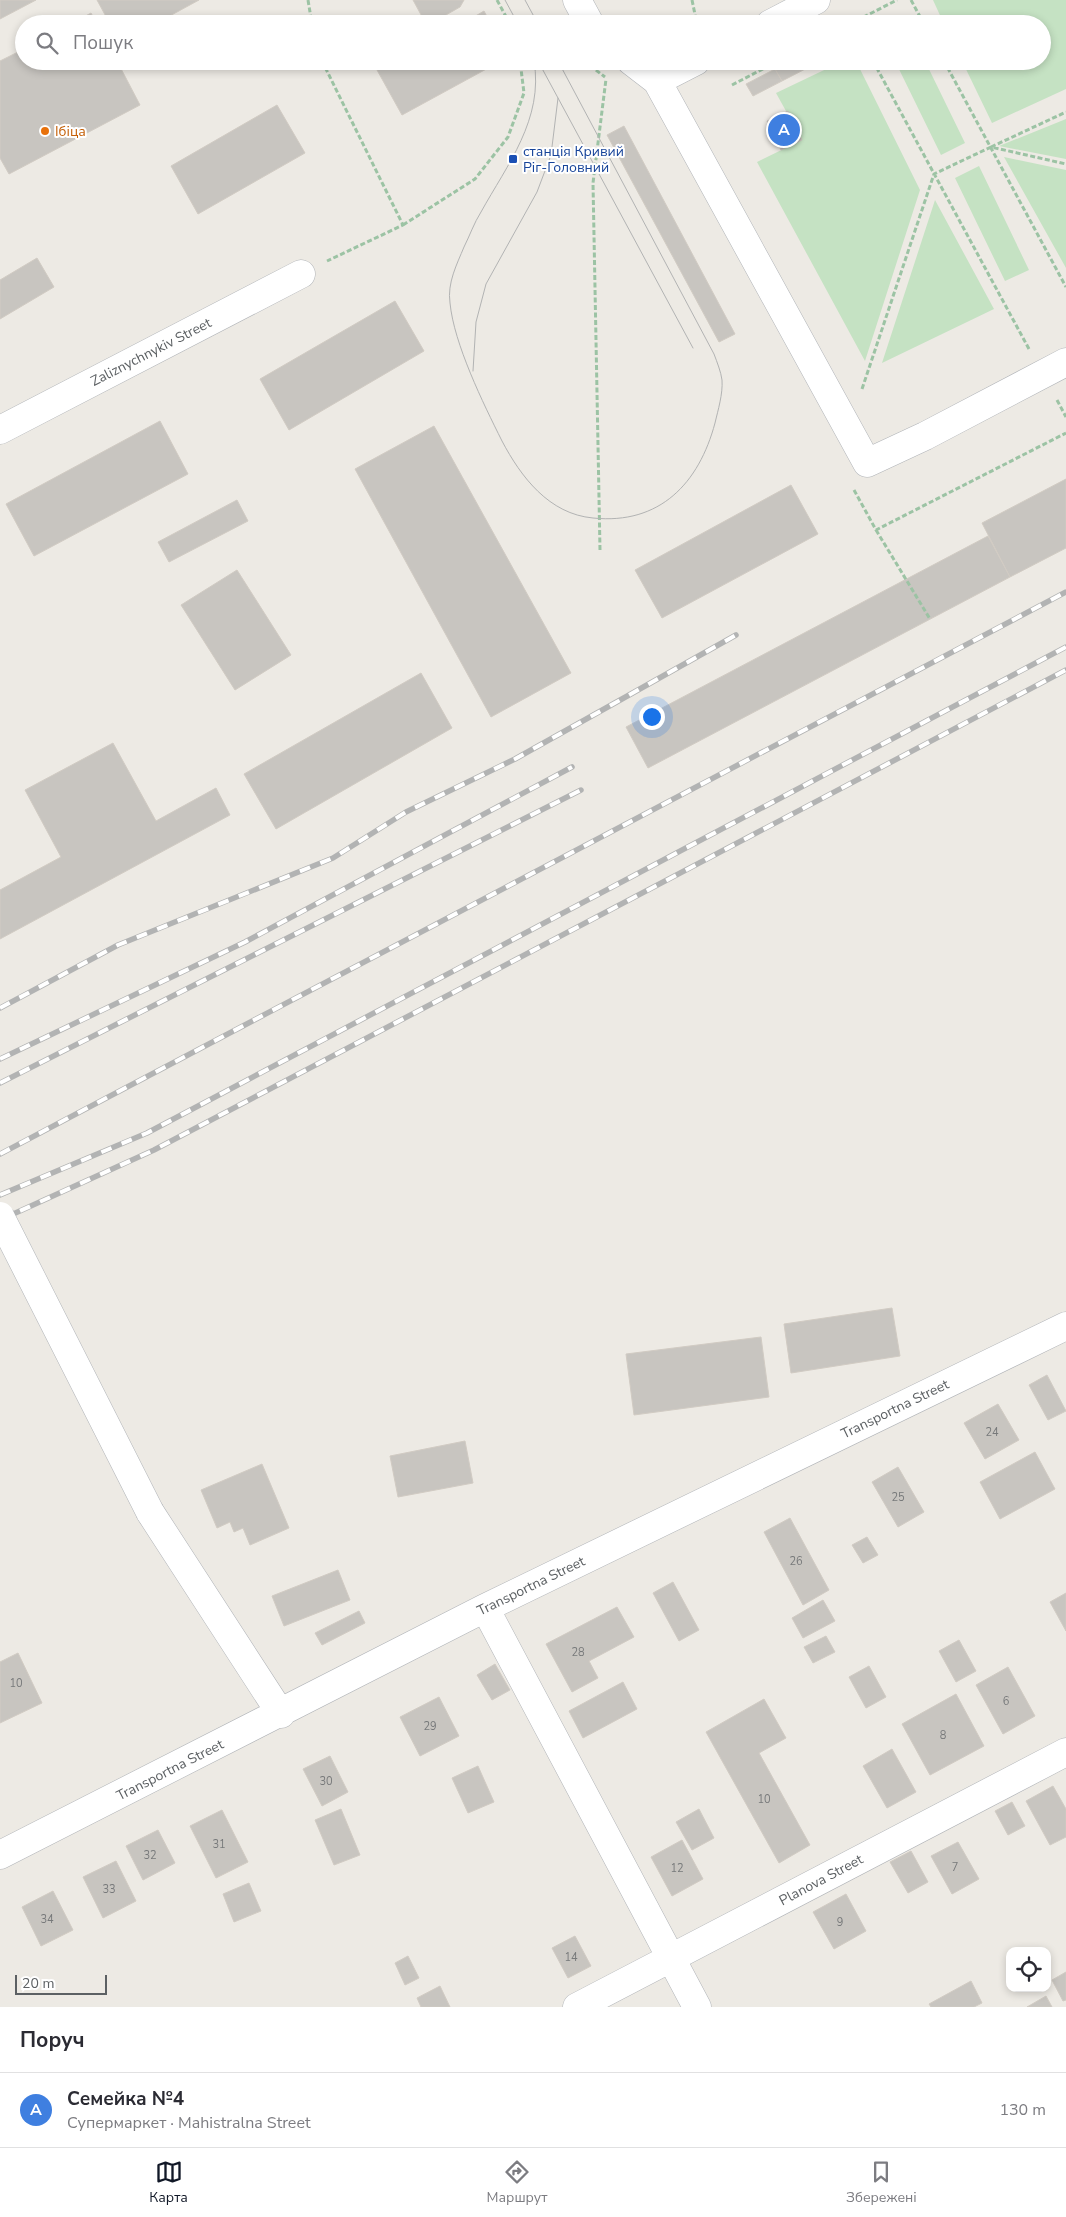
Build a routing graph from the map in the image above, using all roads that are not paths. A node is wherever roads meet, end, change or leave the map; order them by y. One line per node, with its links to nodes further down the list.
1 (577, 0): 3 (street)
2 (816, 0): 4 (street)
3 (585, 15)
4 (787, 15)
5 (643, 70): 7 (street)
6 (678, 70): 7 (street)
7 (657, 81): 9 (street)
8 (301, 274): 10 (street, Zaliznychnykiv Street)
9 (1054, 368)
10 (0, 430)
11 (0, 1216): 14 (street, bridge)
12 (1066, 1326): 13 (street, Transportna Street)
13 (485, 1608): 14 (street, Transportna Street); 17 (street)
14 (281, 1714): 16 (street, Transportna Street)
15 (1066, 1752): 17 (street, Planova Street)
16 (0, 1856)
17 (671, 1958): 18 (street, Planova Street); 19 (street)
18 (577, 2007)
19 (697, 2007)

